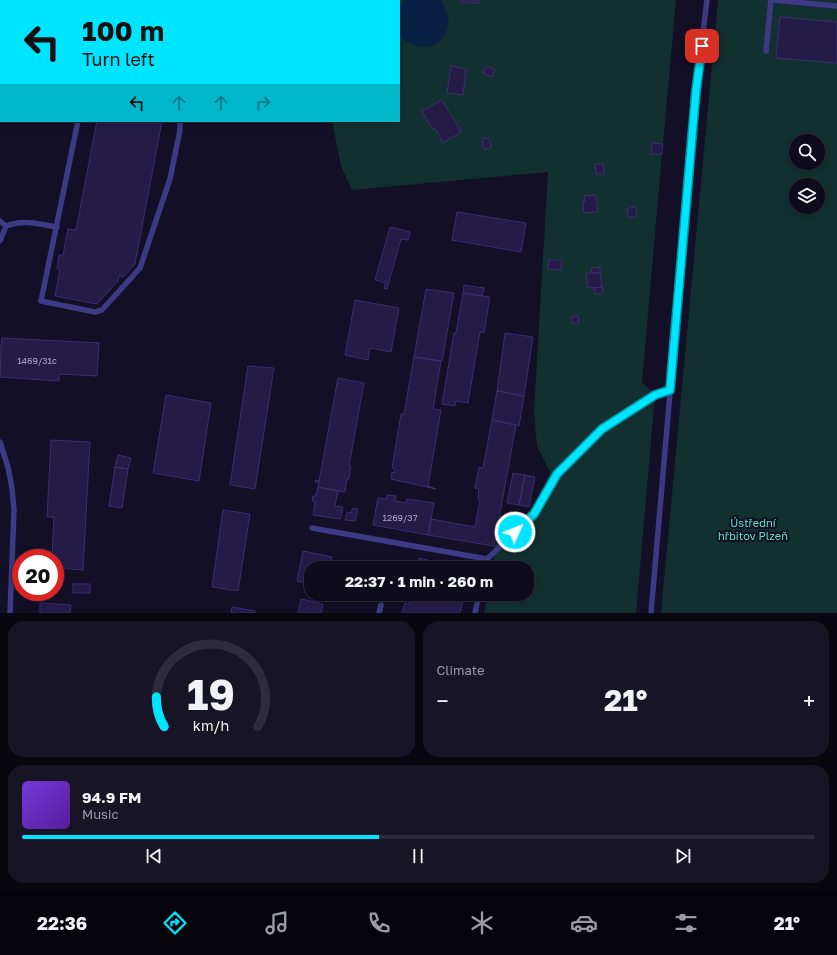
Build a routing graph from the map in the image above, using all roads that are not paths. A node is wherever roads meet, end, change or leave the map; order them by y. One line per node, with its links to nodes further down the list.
1 (707, 0): 11 (lane)
2 (772, 0): 3 (lane); 4 (lane)
3 (837, 6)
4 (766, 51)
5 (78, 122): 9 (lane)
6 (180, 122): 9 (lane)
7 (0, 221): 8 (lane)
8 (6, 226): 9 (lane); 10 (lane)
9 (57, 227)
10 (0, 241)
11 (670, 390): 14 (lane); 20 (lane)
12 (0, 442): 17 (lane)
13 (312, 528): 14 (lane)
14 (487, 559)
15 (478, 601): 19 (lane)
16 (381, 605): 18 (lane)
17 (10, 613)
18 (379, 613)
19 (475, 613)
20 (651, 613)

